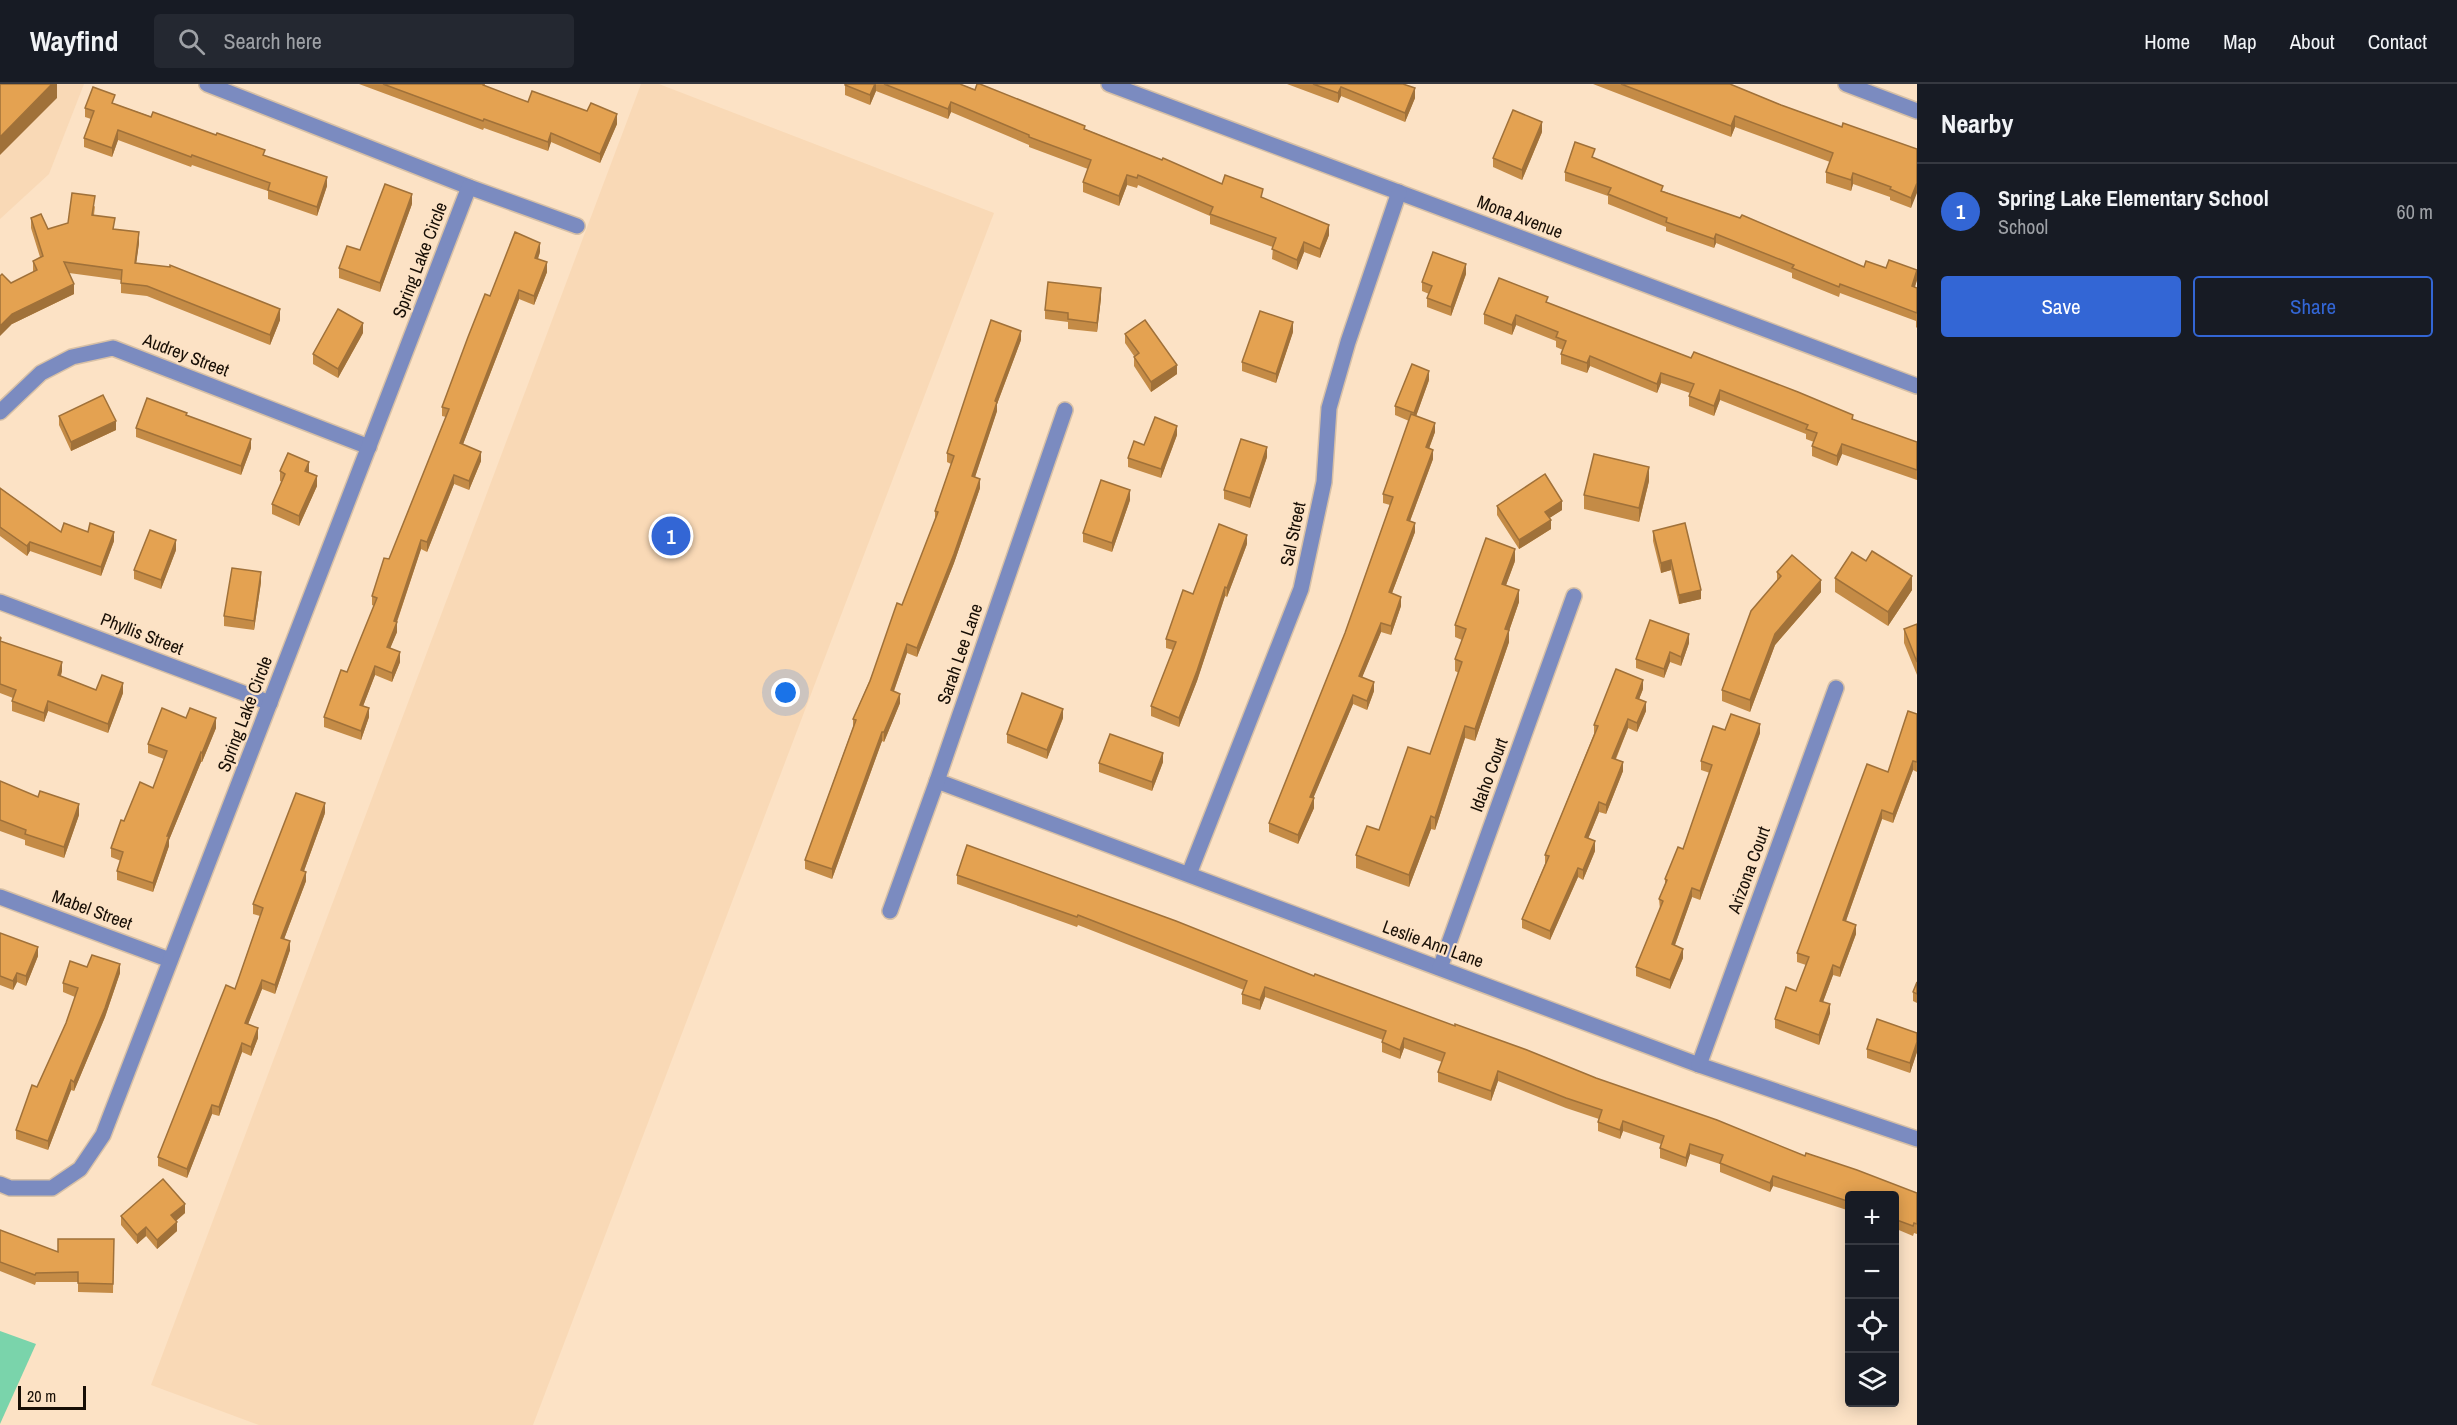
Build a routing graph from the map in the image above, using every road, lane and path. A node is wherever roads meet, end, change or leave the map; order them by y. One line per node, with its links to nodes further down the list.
1 (207, 84): 5 (street, Spring Lake Circle)
2 (1109, 84): 6 (street, Mona Avenue)
3 (1846, 84): 4 (street)
4 (1917, 111)
5 (469, 187): 7 (street, Spring Lake Circle); 11 (street, Spring Lake Circle)
6 (1399, 192): 8 (street, Mona Avenue); 17 (street, Sal Street)
7 (578, 226)
8 (1917, 386)
9 (1065, 410): 16 (street, Sarah Lee Lane)
10 (0, 412): 11 (street, Audrey Street)
11 (369, 447): 15 (street, Spring Lake Circle)
12 (1574, 596): 21 (street, Idaho Court)
13 (0, 602): 15 (street, Phyllis Street)
14 (1836, 688): 22 (street, Arizona Court)
15 (270, 703): 20 (street, Spring Lake Circle)
16 (938, 781): 17 (street, Leslie Ann Lane); 19 (street, Sarah Lee Lane)
17 (1189, 874): 21 (street, Leslie Ann Lane)
18 (0, 897): 20 (street, Mabel Street)
19 (890, 911)
20 (170, 960): 24 (street, Spring Lake Circle)
21 (1440, 968): 22 (street, Leslie Ann Lane)
22 (1699, 1065): 23 (street, Leslie Ann Lane)
23 (1917, 1139)
24 (0, 1184)

